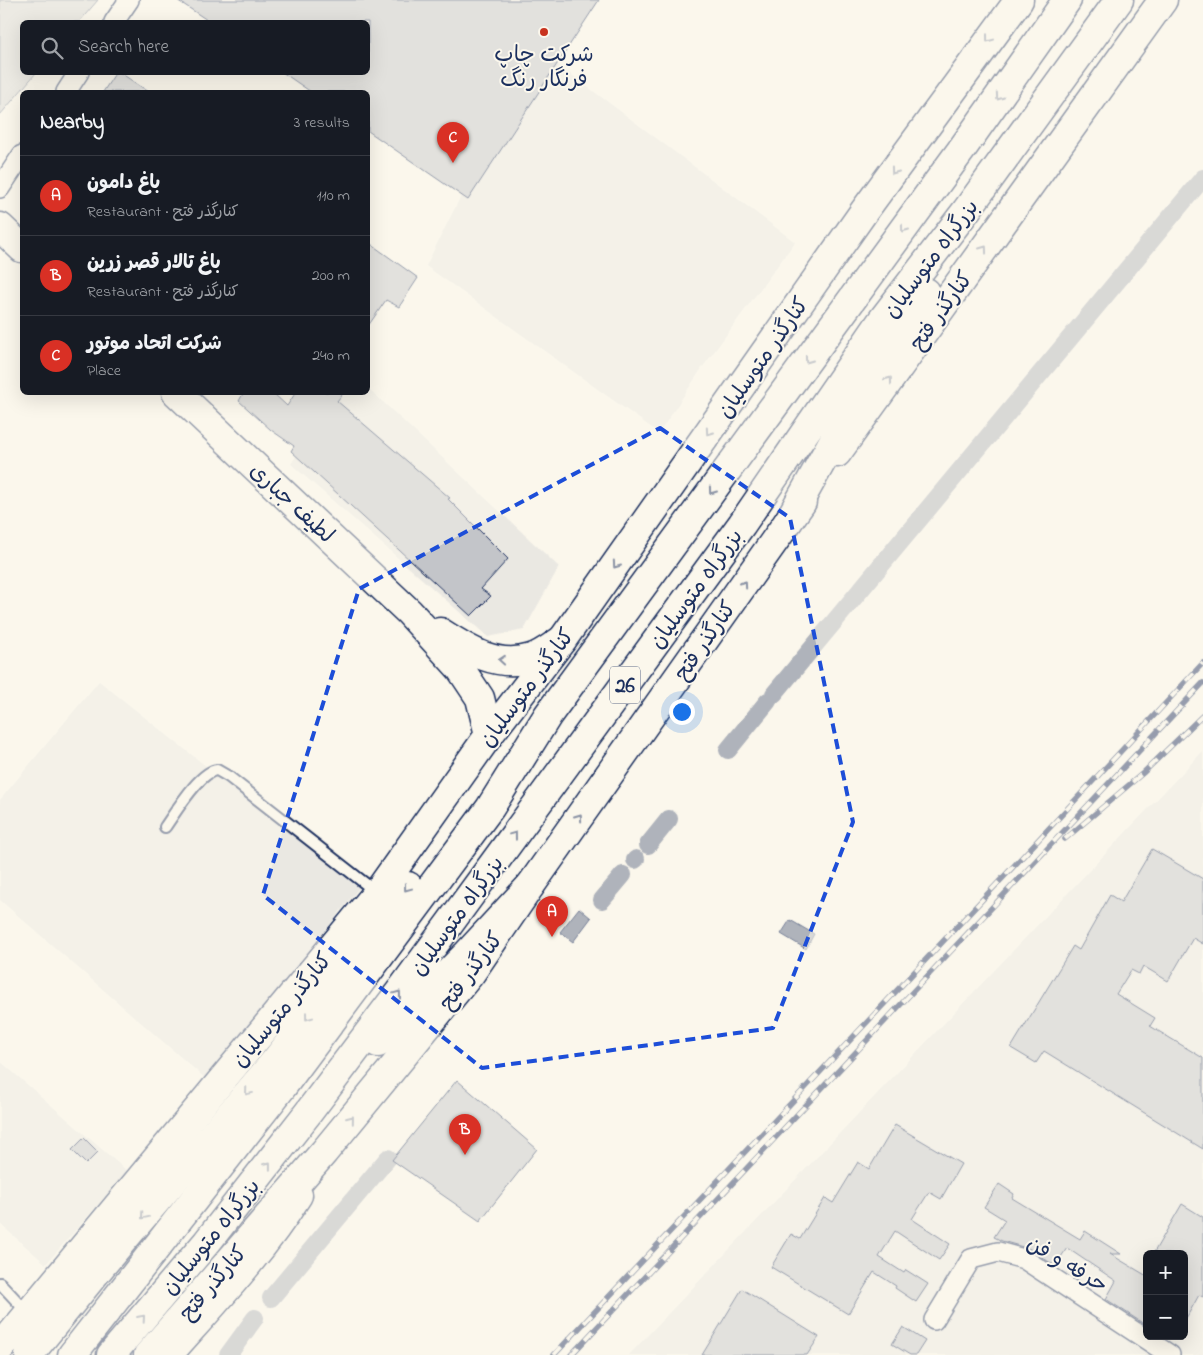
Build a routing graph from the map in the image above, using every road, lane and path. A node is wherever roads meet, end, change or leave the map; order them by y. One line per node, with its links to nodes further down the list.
1 (130, 0): 6 (street)
2 (1019, 0): 17 (main road, کنارگذر متوسلیان, one-way to 17)
3 (1067, 0): 18 (main road, بزرگراه متوسلیان / 26, one-way to 18)
4 (1118, 0): 11 (main road, بزرگراه متوسلیان / 26)
5 (1163, 0): 15 (main road, کنارگذر فتح, one-way to 5)
6 (115, 20)
7 (77, 75): 8 (street)
8 (67, 90)
9 (20, 158): 10 (street)
10 (0, 188)
11 (966, 211): 15 (main road); 23 (main road, بزرگراه متوسلیان / 26, one-way to 11)
12 (0, 227): 13 (main road)
13 (20, 246)
14 (179, 395): 16 (main road, لطیف جباری)
15 (788, 522): 21 (main road, کنارگذر فتح, one-way to 15)
16 (409, 612): 17 (main road, one-way to 16); 19 (main road)
17 (563, 639): 19 (main road, کنارگذر متوسلیان)
18 (548, 715): 29 (main road, one-way to 29); 30 (main road, بزرگراه متوسلیان / 26)
19 (489, 735): 22 (main road, کنارگذر متوسلیان)
20 (165, 827): 22 (lane)
21 (531, 885): 23 (main road); 24 (main road, کنارگذر فتح, one-way to 21)
22 (376, 893): 26 (main road, کنارگذر متوسلیان)
23 (308, 1113): 31 (main road, بزرگراه متوسلیان / 26, one-way to 23)
24 (324, 1152): 32 (main road, کنارگذر فتح); 33 (main road)
25 (0, 1282): 26 (lane)
26 (28, 1313): 28 (main road, کنارگذر متوسلیان)
27 (934, 1320): 34 (street, حرفه و فن)
28 (0, 1348)
29 (29, 1355)
30 (72, 1355)
31 (111, 1355)
32 (148, 1355)
33 (168, 1355)
34 (1170, 1355)

